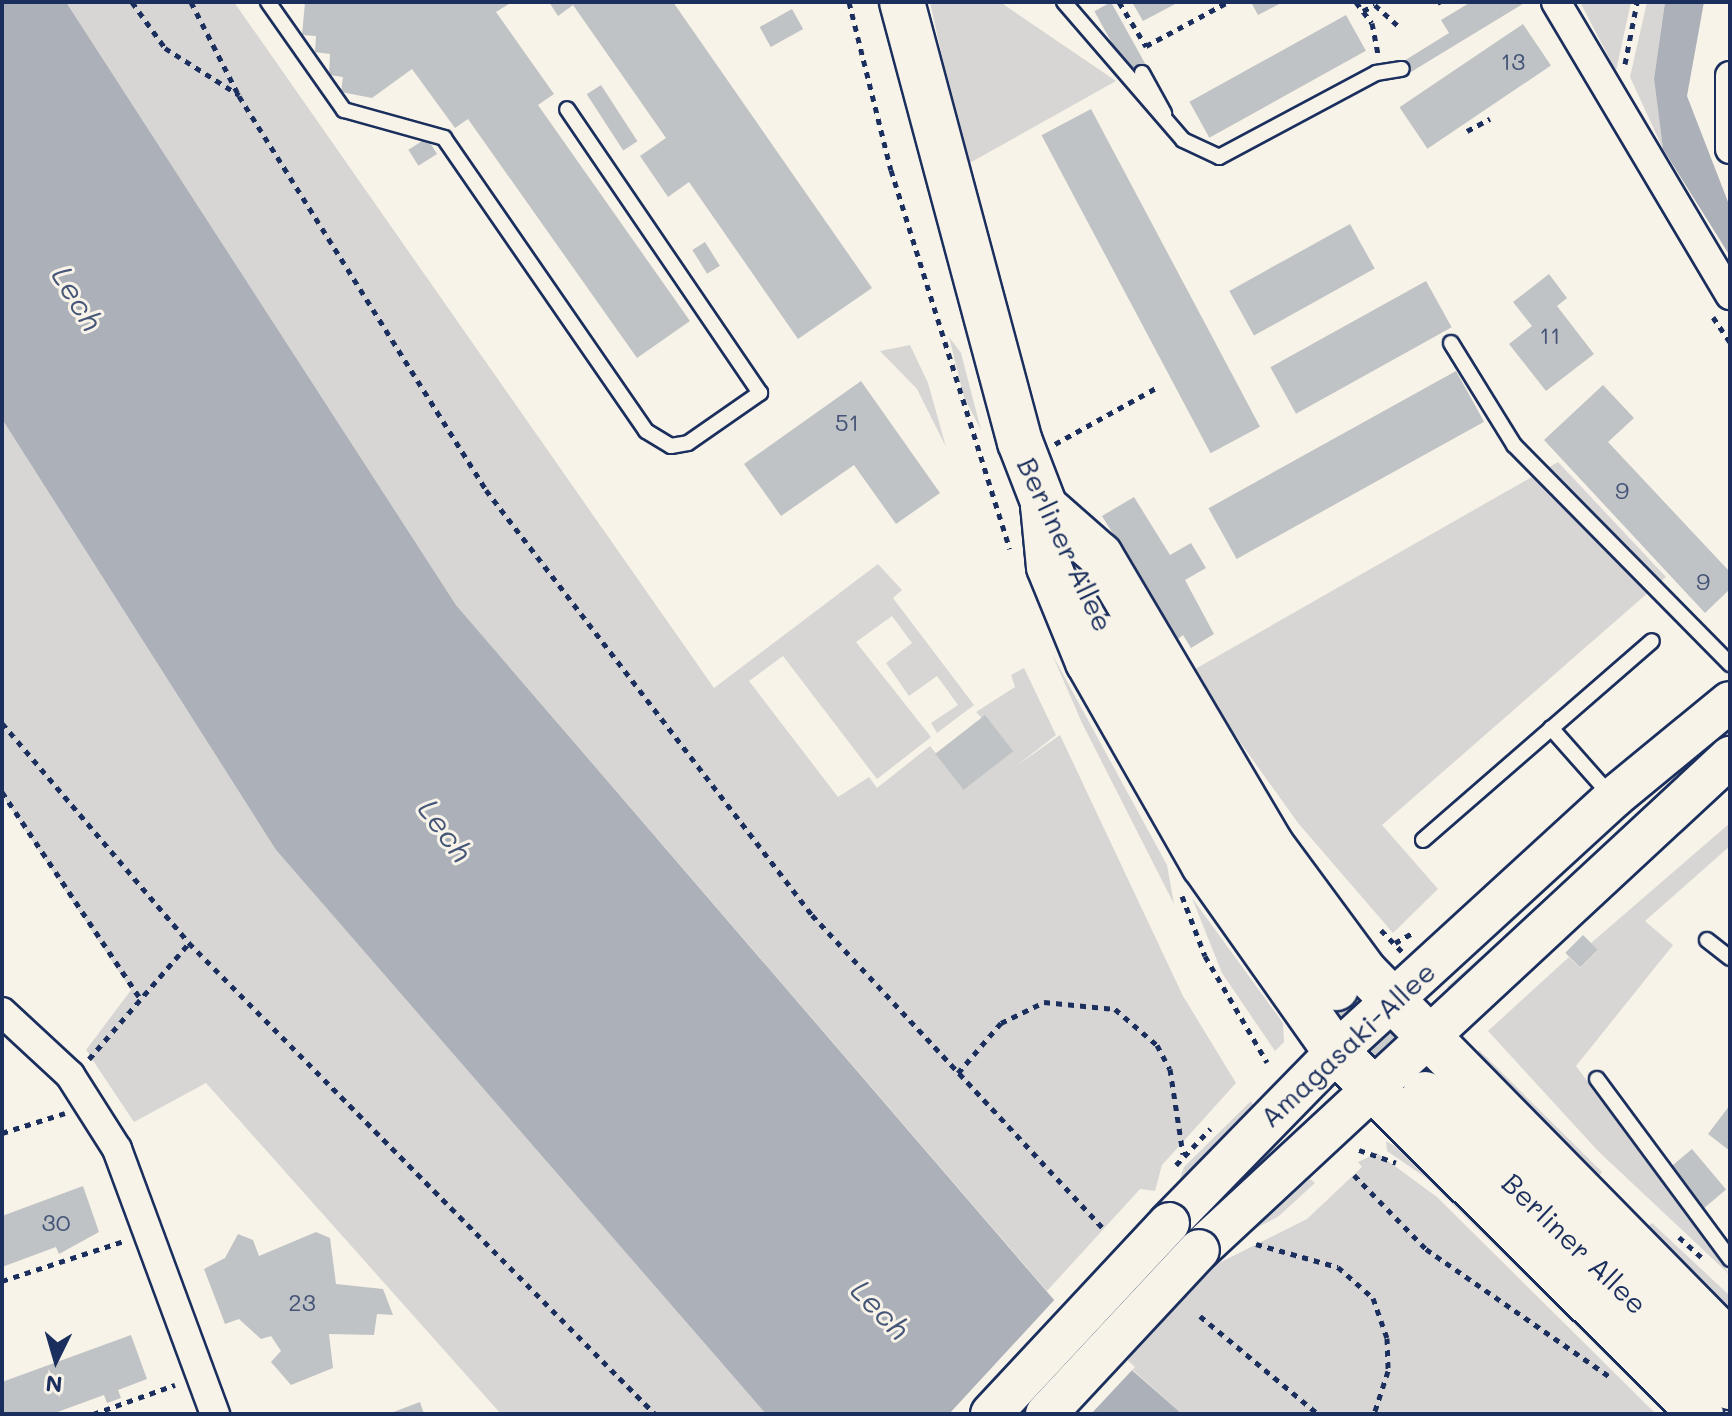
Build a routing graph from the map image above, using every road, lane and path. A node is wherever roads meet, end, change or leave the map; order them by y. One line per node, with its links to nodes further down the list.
1 (132, 2): 20 (path)
2 (191, 2): 20 (path)
3 (268, 2): 21 (lane)
4 (849, 2): 33 (path)
5 (902, 2): 32 (main road, Berliner Allee)
6 (1064, 2): 23 (lane)
7 (1119, 2): 8 (path)
8 (1228, 2)
9 (1356, 2): 13 (path)
10 (1556, 2): 19 (street)
11 (1637, 2): 19 (path)
12 (1378, 4): 13 (path); 14 (path)
13 (1363, 11): 17 (path)
14 (1397, 25)
15 (1402, 69): 17 (lane)
16 (1142, 73): 23 (lane)
17 (1376, 73): 23 (lane)
18 (1730, 76): 25 (street)
19 (1605, 90): 26 (street)
20 (239, 96): 56 (path)
21 (567, 109)
22 (1490, 119): 24 (path)
23 (1174, 130)
24 (1467, 131)
25 (1730, 149)
26 (1730, 295)
27 (1451, 343): 35 (lane)
28 (1158, 387): 30 (path)
29 (1048, 429): 30 (path, Berliner Allee)
30 (1054, 444): 31 (path, Berliner Allee)
31 (1061, 458)
32 (1043, 505): 49 (main road, Berliner Allee); 51 (main road); 54 (main road)
33 (1015, 560)
34 (1652, 641): 38 (lane)
35 (1730, 664)
36 (1730, 702): 41 (main road, Amagasaki-Allee)
37 (2, 723): 46 (path)
38 (1551, 728): 41 (lane); 42 (lane)
39 (1730, 757): 53 (main road, Amagasaki-Allee)
40 (2, 792): 50 (path)
41 (1613, 798): 51 (main road, Amagasaki-Allee)
42 (1423, 840)
43 (1179, 881): 55 (path)
44 (1375, 924): 47 (path)
45 (1707, 940): 48 (lane)
46 (189, 943): 50 (path); 77 (path)
47 (1394, 944)
48 (1730, 958)
49 (1336, 988)
50 (141, 1000): 57 (path)
51 (1392, 1001): 53 (main road); 54 (main road, Amagasaki-Allee)
52 (2, 1012): 57 (street)
53 (1425, 1034): 59 (main road, Amagasaki-Allee); 71 (main road)
54 (1336, 1052): 59 (main road); 78 (main road, Amagasaki-Allee, bridge)
55 (1267, 1062)
56 (958, 1073): 63 (path); 65 (path)
57 (70, 1075): 61 (street)
58 (1597, 1079): 68 (lane)
59 (1366, 1087): 79 (main road, Amagasaki-Allee, bridge); 82 (main road)
60 (1425, 1094): 74 (main road, Berliner Allee)
61 (89, 1105): 62 (path); 66 (street)
62 (2, 1133)
63 (1183, 1155)
64 (1354, 1175): 73 (path)
65 (1105, 1230)
66 (148, 1233): 69 (path); 72 (street)
67 (1256, 1244): 81 (path)
68 (1730, 1259)
69 (2, 1281)
70 (1200, 1316): 80 (path)
71 (1730, 1343)
72 (204, 1375): 75 (path); 76 (street)
73 (1616, 1382)
74 (1730, 1387)
75 (93, 1414)
76 (215, 1414)
77 (655, 1414)
78 (991, 1414)
79 (1046, 1414)
80 (1318, 1414)
81 (1374, 1414)
82 (1701, 1414)

